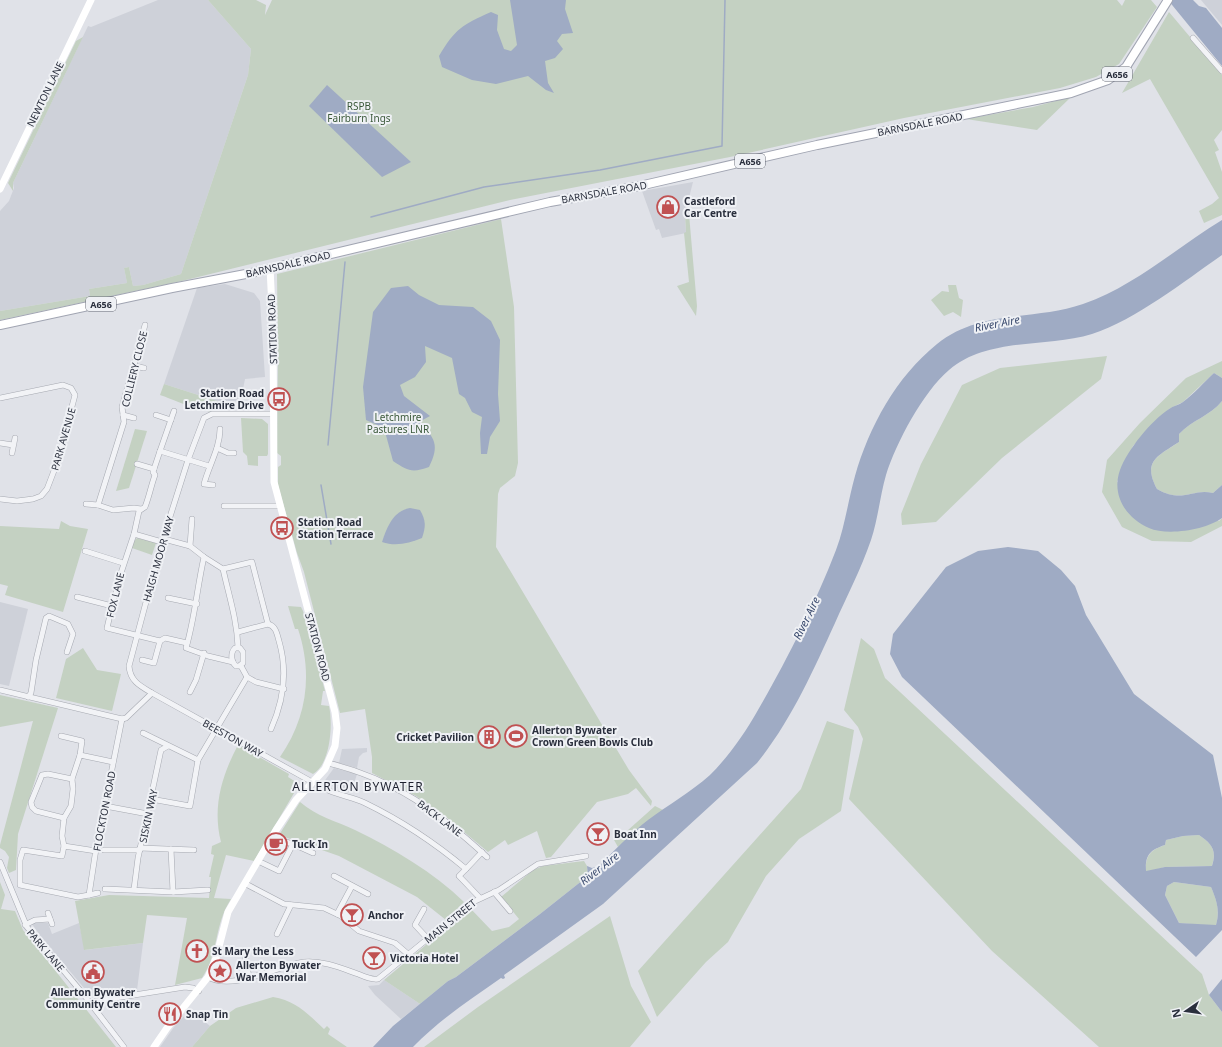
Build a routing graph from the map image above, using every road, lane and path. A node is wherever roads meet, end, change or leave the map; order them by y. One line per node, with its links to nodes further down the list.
1 (90, 1): 5 (street, NEWTON LANE)
2 (1167, 2): 6 (main road, BARNSDALE ROAD / A656)
3 (1193, 38): 4 (street)
4 (1222, 71)
5 (0, 189)
6 (270, 268): 7 (main road, BARNSDALE ROAD / A656); 13 (street, STATION ROAD)
7 (0, 325)
8 (145, 325): 9 (street, COLLIERY CLOSE)
9 (134, 366): 10 (street); 14 (street, COLLIERY CLOSE)
10 (144, 368)
11 (0, 398): 31 (street, PARK AVENUE)
12 (174, 411): 17 (street, FOX LANE)
13 (273, 414): 26 (street, HAIGH MOOR WAY); 35 (street, STATION ROAD)
14 (123, 415): 16 (street); 33 (street, COLLIERY CLOSE)
15 (156, 415): 17 (street)
16 (134, 418)
17 (171, 420): 23 (street, FOX LANE)
18 (220, 429): 22 (street)
19 (14, 438): 21 (street)
20 (0, 443): 21 (street)
21 (13, 445): 25 (street)
22 (217, 448): 24 (street); 28 (street)
23 (160, 451): 26 (street); 29 (street, FOX LANE)
24 (234, 453)
25 (12, 454)
26 (188, 460): 28 (street); 39 (street, HAIGH MOOR WAY)
27 (137, 464): 29 (street)
28 (209, 466): 30 (street)
29 (154, 469): 36 (street, FOX LANE)
30 (213, 485)
31 (0, 499)
32 (86, 504): 33 (street)
33 (98, 505): 36 (street)
34 (224, 506): 35 (street)
35 (280, 506): 75 (street, STATION ROAD)
36 (141, 509): 38 (street, FOX LANE)
37 (192, 519): 40 (street)
38 (134, 534): 39 (street); 43 (street, FOX LANE)
39 (163, 541): 40 (street); 51 (street, HAIGH MOOR WAY)
40 (190, 546): 42 (street)
41 (85, 551): 43 (street)
42 (204, 557): 44 (street); 47 (street)
43 (123, 564): 48 (street, FOX LANE)
44 (223, 569): 49 (street); 50 (street)
45 (77, 597): 48 (street)
46 (168, 598): 47 (street)
47 (197, 604): 53 (street)
48 (112, 606): 51 (street, FOX LANE)
49 (268, 624): 50 (street); 61 (street)
50 (238, 632): 54 (street)
51 (138, 635): 52 (street); 64 (street, HAIGH MOOR WAY)
52 (160, 641): 53 (street); 57 (street)
53 (187, 645): 56 (street)
54 (238, 648): 58 (street); 59 (street)
55 (67, 652): 65 (street)
56 (204, 653): 58 (street); 63 (street)
57 (142, 660)
58 (232, 662): 59 (street)
59 (241, 666): 60 (street)
60 (247, 676): 61 (street); 68 (street)
61 (284, 689): 67 (street)
62 (0, 690): 65 (street)
63 (190, 692)
64 (152, 693): 66 (street); 68 (street, BEESTON WAY)
65 (28, 697): 66 (street)
66 (122, 719): 74 (street, FLOCKTON ROAD)
67 (271, 729)
68 (217, 730): 73 (street); 77 (street, BEESTON WAY)
69 (143, 733): 71 (street)
70 (61, 736): 72 (street)
71 (168, 746): 73 (street); 78 (street, SISKIN WAY)
72 (80, 755): 74 (street); 76 (street)
73 (198, 760): 78 (street)
74 (114, 762): 79 (street, FLOCKTON ROAD)
75 (328, 764): 77 (street, STATION ROAD); 90 (street, BACK LANE)
76 (72, 779): 81 (street); 81 (street)
77 (314, 782): 82 (street, STATION ROAD); 96 (street, BEESTON WAY)
78 (151, 799): 80 (street, SISKIN WAY)
79 (105, 806): 80 (street); 89 (street, FLOCKTON ROAD)
80 (148, 814): 85 (street, SISKIN WAY)
81 (64, 818): 84 (street)
82 (271, 838): 83 (street); 94 (street, STATION ROAD)
83 (294, 844): 91 (street); 94 (street)
84 (64, 846): 89 (street); 107 (street)
85 (140, 849): 86 (street); 87 (street); 101 (street, SISKIN WAY)
86 (171, 849): 88 (street); 103 (street)
87 (104, 850)
88 (194, 850)
89 (96, 851): 107 (street, FLOCKTON ROAD)
90 (482, 852): 93 (street, BACK LANE); 96 (street)
91 (313, 853)
92 (586, 856): 104 (street, MAIN STREET)
93 (487, 857)
94 (258, 861): 98 (street, STATION ROAD)
95 (0, 862): 114 (street, PARK LANE)
96 (466, 869): 108 (street)
97 (334, 876): 99 (street)
98 (246, 884): 109 (street); 119 (street, STATION ROAD)
99 (352, 886): 106 (street); 113 (street)
100 (105, 889): 101 (street)
101 (134, 889): 103 (street)
102 (208, 890): 103 (street)
103 (173, 892)
104 (494, 892): 108 (street, MAIN STREET); 111 (street)
105 (98, 893): 107 (street)
106 (368, 894)
107 (89, 895)
108 (480, 898): 116 (street, MAIN STREET)
109 (290, 905): 113 (street); 115 (street)
110 (424, 909): 116 (street)
111 (510, 911)
112 (48, 913): 114 (street)
113 (338, 914): 118 (street)
114 (25, 925): 122 (street, PARK LANE)
115 (277, 934)
116 (428, 939): 118 (street, MAIN STREET)
117 (244, 950): 120 (street)
118 (409, 956): 120 (street, MAIN STREET)
119 (208, 977): 120 (street, MAIN STREET); 121 (street, STATION ROAD)
120 (249, 977)
121 (199, 991): 122 (street); 124 (street, STATION ROAD)
122 (90, 1003): 123 (street, PARK LANE)
123 (124, 1047)
124 (154, 1047)

